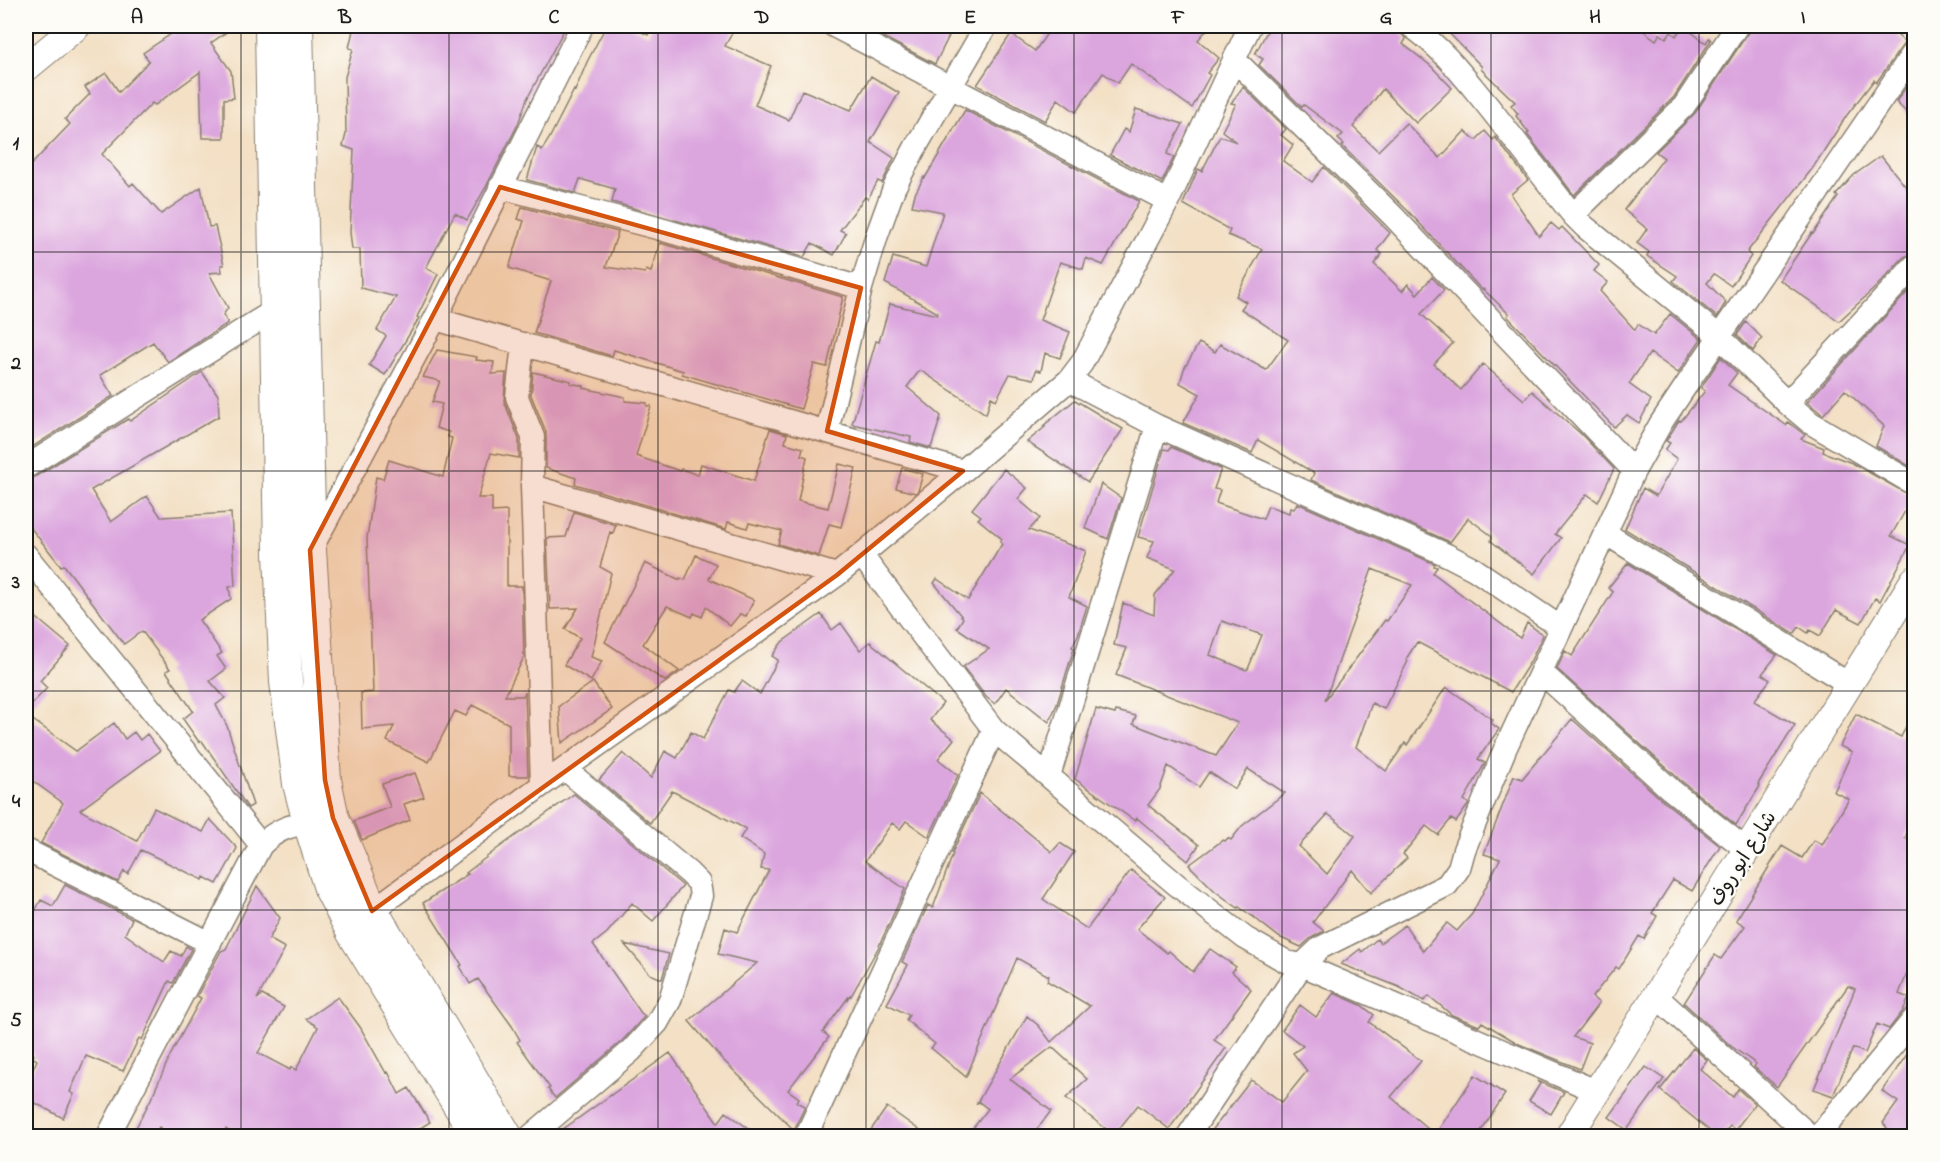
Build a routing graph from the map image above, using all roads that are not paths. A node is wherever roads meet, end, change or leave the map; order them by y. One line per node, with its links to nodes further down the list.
1 (77, 26): 12 (street)
2 (271, 26): 19 (main road)
3 (297, 26): 33 (main road)
4 (582, 26): 14 (street)
5 (986, 26): 13 (street)
6 (1250, 26): 11 (street)
7 (1411, 26): 16 (street)
8 (1737, 26): 16 (street)
9 (844, 28): 13 (street)
10 (1914, 52): 21 (street)
11 (1234, 59): 15 (street); 29 (street)
12 (26, 68)
13 (950, 87): 15 (street); 18 (street)
14 (500, 187): 18 (street); 20 (street)
15 (1168, 201): 23 (street)
16 (1573, 215): 21 (street)
17 (1914, 266): 24 (street)
18 (861, 288): 26 (street)
19 (275, 310): 27 (street); 45 (main road)
20 (435, 319): 22 (street); 33 (street)
21 (1720, 337): 24 (street); 29 (street)
22 (523, 344): 26 (street); 31 (street)
23 (1069, 380): 25 (street); 28 (street)
24 (1787, 403): 30 (street)
25 (1157, 426): 38 (street); 43 (street)
26 (827, 431): 28 (street)
27 (26, 467)
28 (963, 471): 35 (street)
29 (1634, 471): 32 (street)
30 (1914, 484)
31 (532, 486): 36 (street); 44 (street)
32 (1605, 533): 38 (street); 40 (street)
33 (310, 550): 45 (main road)
34 (26, 555): 46 (street)
35 (862, 556): 36 (street); 41 (street)
36 (837, 575): 42 (street)
37 (1914, 580): 40 (street, شارع ابو روف)
38 (1560, 627): 39 (street)
39 (1541, 672): 48 (street); 51 (street)
40 (1849, 684): 48 (street, شارع ابو روف)
41 (994, 730): 43 (street); 59 (street)
42 (566, 769): 44 (street); 58 (street)
43 (1049, 776): 51 (street)
44 (542, 785): 49 (street)
45 (321, 820): 46 (street); 49 (main road); 56 (main road)
46 (261, 845): 50 (street)
47 (26, 850): 50 (street)
48 (1748, 851): 52 (street, شارع ابو روف)
49 (372, 911): 57 (main road)
50 (210, 943): 55 (street)
51 (1302, 965): 54 (street); 60 (street)
52 (1656, 996): 54 (street, شارع ابو روف); 62 (street)
53 (1914, 1019): 63 (street)
54 (1596, 1091): 61 (street, شارع ابو روف)
55 (108, 1137)
56 (478, 1137)
57 (506, 1137)
58 (531, 1137)
59 (806, 1137)
60 (1188, 1137)
61 (1569, 1137)
62 (1810, 1137)
63 (1818, 1137)

